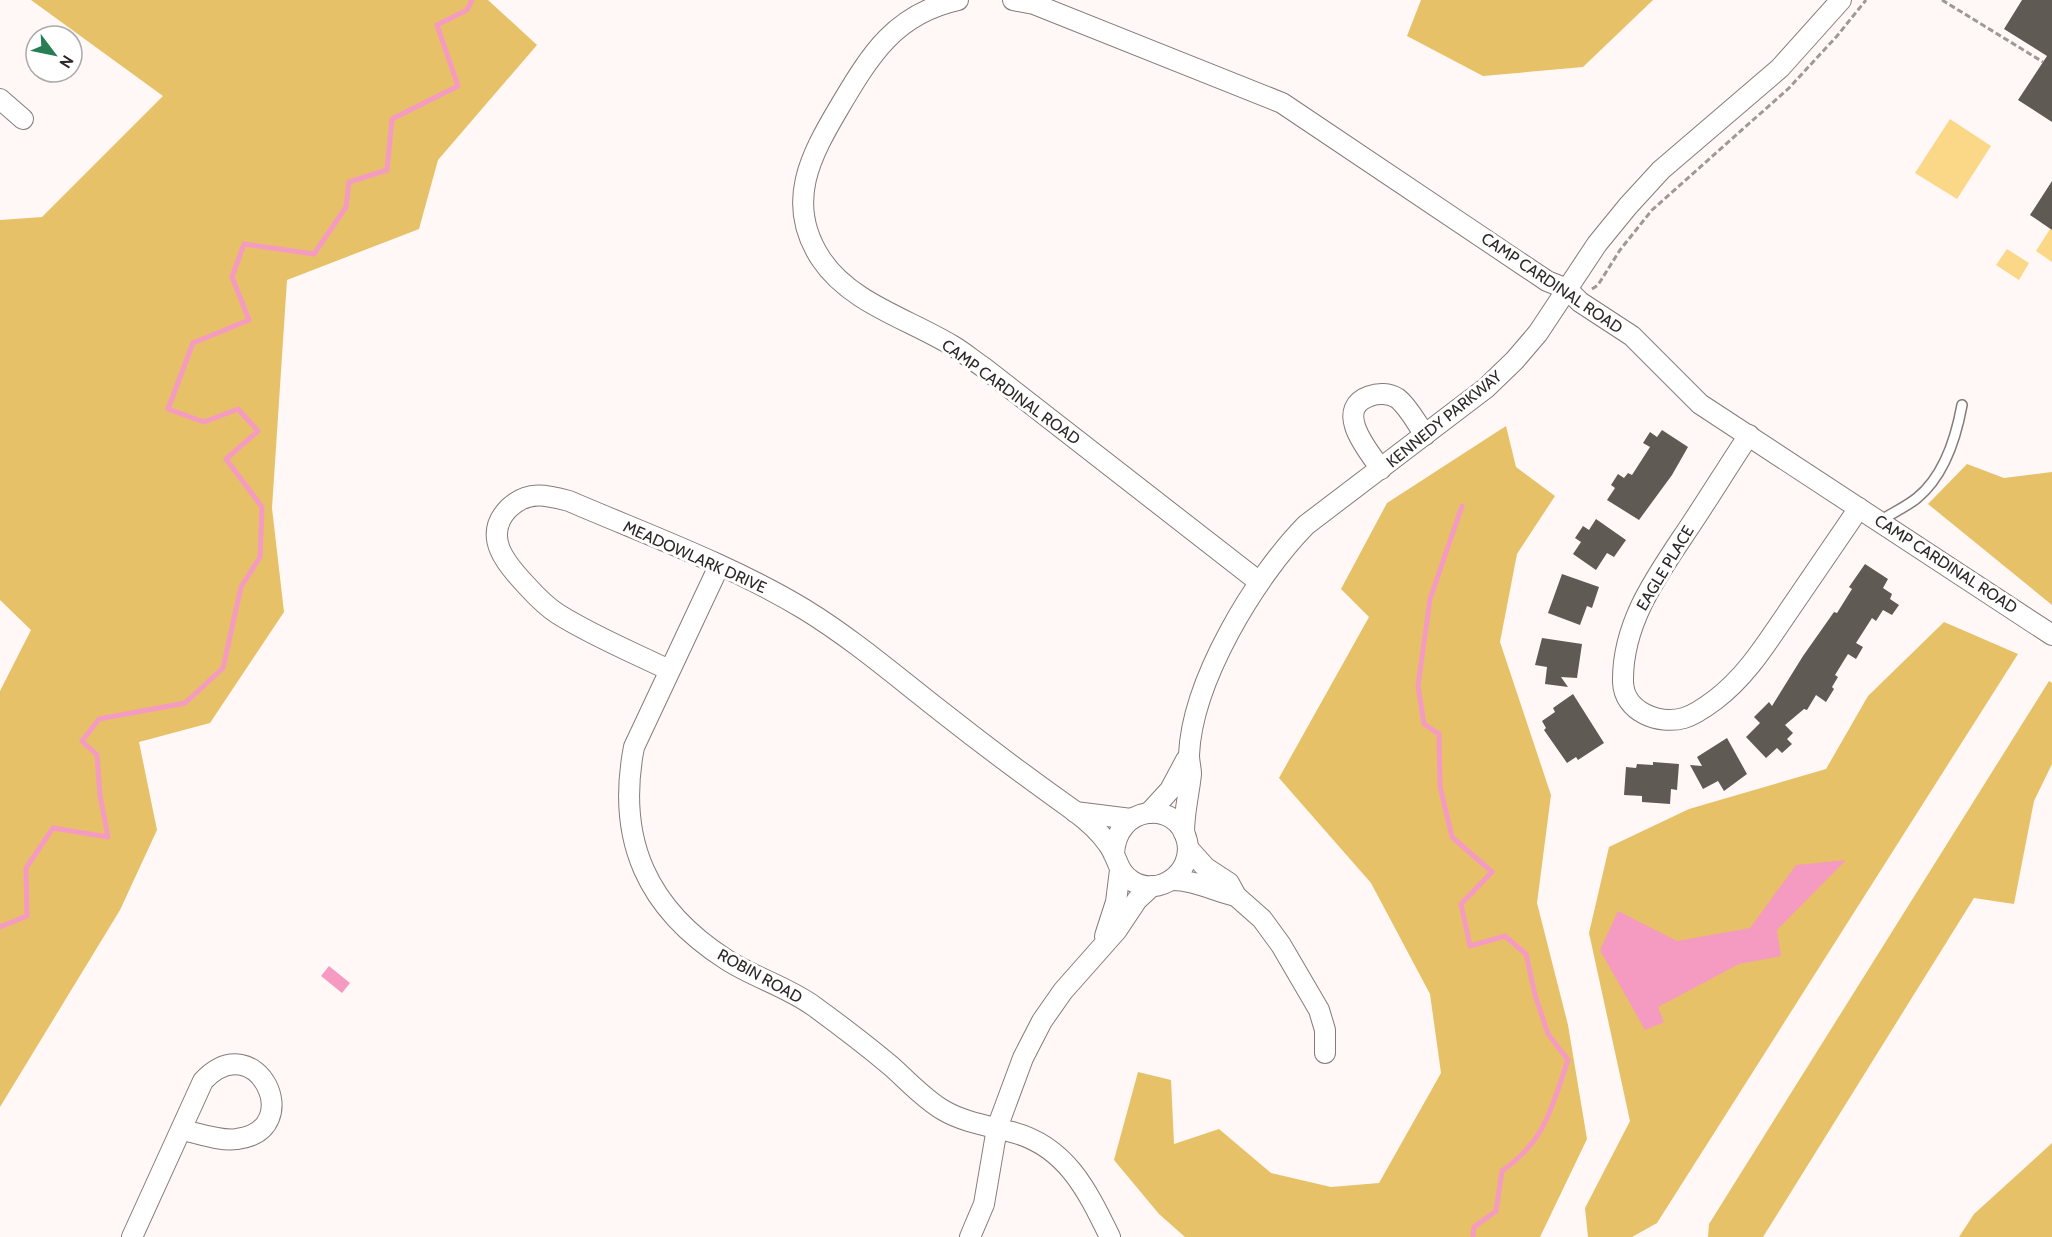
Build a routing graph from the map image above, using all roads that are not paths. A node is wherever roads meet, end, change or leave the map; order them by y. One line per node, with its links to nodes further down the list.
1 (958, 0): 14 (street, CAMP CARDINAL ROAD)
2 (1013, 0): 6 (street, CAMP CARDINAL ROAD)
3 (1841, 0): 6 (street, KENNEDY PARKWAY)
4 (0, 99): 5 (street)
5 (23, 119)
6 (1574, 296): 8 (street, KENNEDY PARKWAY); 9 (street, CAMP CARDINAL ROAD)
7 (1962, 405): 12 (lane)
8 (1425, 435): 10 (street, KENNEDY PARKWAY); 10 (street)
9 (1749, 435): 11 (street, CAMP CARDINAL ROAD); 11 (street, EAGLE PLACE)
10 (1382, 470): 14 (street, KENNEDY PARKWAY)
11 (1859, 508): 12 (street, CAMP CARDINAL ROAD)
12 (1880, 521): 15 (street, CAMP CARDINAL ROAD)
13 (719, 566): 16 (street, ROBIN ROAD); 16 (street, MEADOWLARK DRIVE); 18 (street, MEADOWLARK DRIVE)
14 (1258, 581): 17 (street, KENNEDY PARKWAY)
15 (2052, 635)
16 (669, 670): 27 (street, ROBIN ROAD)
17 (1189, 755): 19 (street, KENNEDY PARKWAY); 20 (street, KENNEDY PARKWAY)
18 (1075, 812): 19 (street, MEADOWLARK DRIVE); 21 (street, MEADOWLARK DRIVE)
19 (1140, 816): 20 (street); 21 (street)
20 (1186, 841): 22 (street); 24 (street)
21 (1117, 863): 23 (street); 25 (street)
22 (1171, 880): 23 (street); 24 (street)
23 (1152, 886): 25 (street)
24 (1236, 896): 26 (street)
25 (1104, 942): 27 (street)
26 (1325, 1053)
27 (997, 1128): 30 (street); 31 (street, ROBIN ROAD)
28 (182, 1131): 28 (street); 29 (street)
29 (132, 1237)
30 (970, 1237)
31 (1110, 1237)

